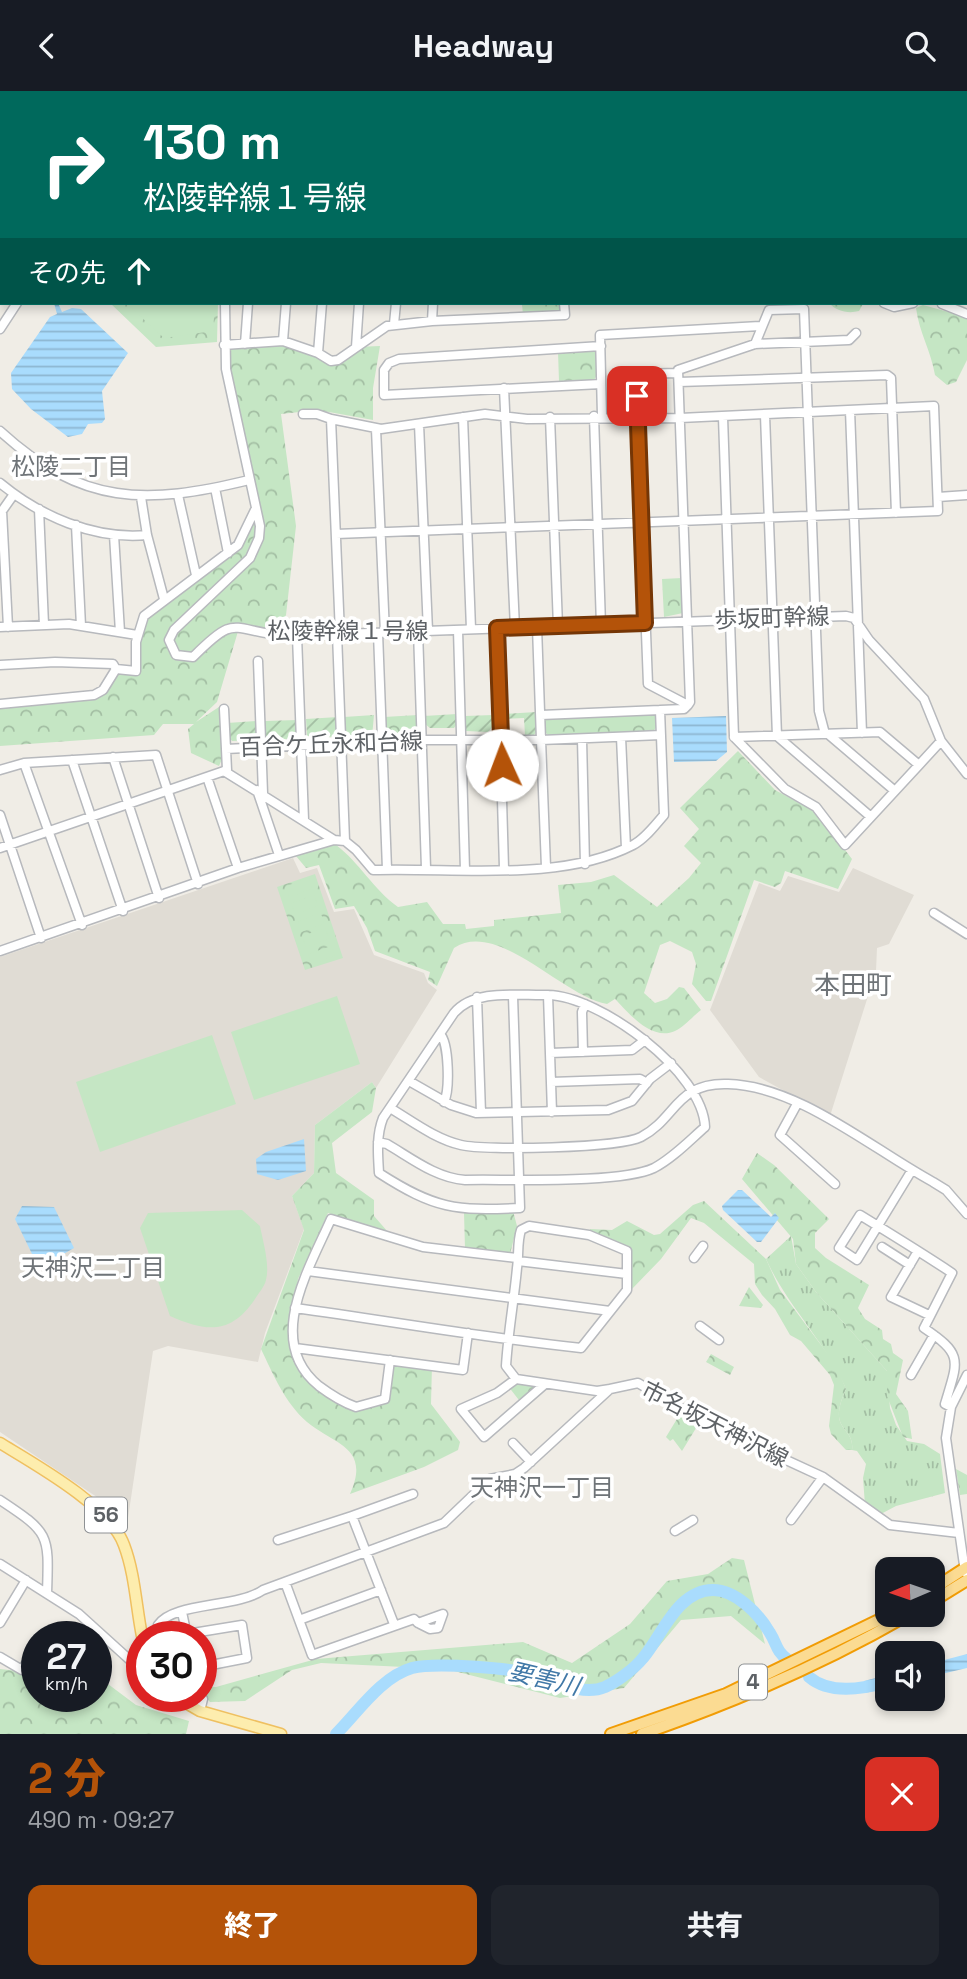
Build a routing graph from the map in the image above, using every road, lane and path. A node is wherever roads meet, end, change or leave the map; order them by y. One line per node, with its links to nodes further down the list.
1 (16, 305): 15 (street)
2 (225, 305): 21 (street, 松陵幹線１号線)
3 (248, 305): 19 (street)
4 (286, 305): 17 (street)
5 (321, 305): 24 (street)
6 (359, 305): 23 (street)
7 (396, 305): 13 (street)
8 (433, 305): 12 (street)
9 (565, 305): 12 (street)
10 (945, 305): 11 (street)
11 (967, 314)
12 (432, 321): 13 (street)
13 (394, 324): 23 (street)
14 (760, 326): 18 (street); 20 (street); 22 (street)
15 (0, 329)
16 (856, 333): 18 (street)
17 (284, 341): 19 (street); 24 (street)
18 (805, 343): 20 (street); 26 (street)
19 (244, 344): 21 (street)
20 (755, 344): 25 (street)
21 (224, 345): 46 (street, 松陵幹線１号線)
22 (601, 346): 28 (street); 29 (street)
23 (356, 347): 24 (street)
24 (318, 353)
25 (678, 373): 27 (street); 40 (street)
26 (806, 378): 27 (street); 30 (street); 33 (street)
27 (679, 382): 41 (street)
28 (601, 384): 29 (street); 35 (street)
29 (504, 388): 36 (street)
30 (892, 408): 31 (street); 53 (street); 56 (street)
31 (850, 410): 33 (street); 57 (street)
32 (303, 414): 42 (street)
33 (807, 414): 34 (street); 58 (street)
34 (765, 415): 37 (street); 59 (street)
35 (598, 416): 39 (street); 40 (street); 63 (street)
36 (506, 417): 38 (street); 39 (street); 66 (street)
37 (723, 417): 41 (street); 60 (street)
38 (463, 418): 43 (street); 67 (street)
39 (550, 418): 65 (street)
40 (638, 418): 41 (street); 62 (street)
41 (680, 418): 61 (street)
42 (331, 419): 44 (street); 70 (street)
43 (419, 424): 44 (street); 68 (street)
44 (376, 429): 69 (street)
45 (0, 431): 52 (street)
46 (249, 480): 48 (street); 55 (street, 松陵幹線１号線)
47 (0, 483): 49 (street)
48 (215, 488): 50 (street); 73 (street)
49 (15, 494): 54 (street); 86 (street)
50 (178, 495): 52 (street); 74 (street)
51 (967, 495): 53 (street)
52 (141, 497): 72 (street)
53 (938, 497): 56 (street)
54 (39, 509): 64 (street); 82 (street)
55 (255, 510): 73 (street); 98 (street, 松陵幹線１号線)
56 (896, 513): 57 (street)
57 (854, 514): 58 (street); 81 (street)
58 (811, 516): 59 (street); 76 (street)
59 (769, 518): 60 (street); 77 (street)
60 (726, 519): 61 (street); 78 (street)
61 (684, 521): 62 (street); 79 (street)
62 (641, 522): 63 (street); 80 (street)
63 (597, 524): 65 (street); 83 (street)
64 (76, 525): 71 (street); 84 (street)
65 (554, 526): 66 (street); 85 (street)
66 (511, 527): 67 (street); 89 (street)
67 (467, 529): 68 (street); 90 (street)
68 (424, 531): 69 (street); 93 (street)
69 (380, 532): 70 (street); 95 (street)
70 (336, 534): 96 (street)
71 (114, 535): 72 (street); 94 (street)
72 (147, 535): 75 (street)
73 (228, 553): 74 (street)
74 (196, 575): 75 (street)
75 (164, 599): 97 (street)
76 (815, 617): 77 (street, 歩坂町幹線); 81 (street, 歩坂町幹線); 108 (street)
77 (773, 618): 78 (street, 歩坂町幹線); 110 (street)
78 (730, 620): 79 (street, 歩坂町幹線); 112 (street)
79 (687, 621): 80 (street, 歩坂町幹線); 103 (street)
80 (645, 623): 83 (street, 歩坂町幹線); 103 (street)
81 (858, 623): 107 (street); 118 (street, 歩坂町幹線)
82 (44, 625): 84 (street); 86 (street)
83 (601, 625): 85 (street, 歩坂町幹線)
84 (81, 626): 94 (street)
85 (558, 626): 87 (street, 歩坂町幹線)
86 (4, 627)
87 (537, 627): 89 (street, 松陵幹線１号線); 106 (street)
88 (497, 628): 89 (street, 松陵幹線１号線); 90 (street, 松陵幹線１号線); 113 (street)
89 (515, 628)
90 (471, 629): 91 (street, 松陵幹線１号線)
91 (458, 630): 93 (street, 松陵幹線１号線); 116 (street)
92 (418, 631): 93 (street, 松陵幹線１号線); 95 (street, 松陵幹線１号線); 115 (street)
93 (428, 631)
94 (120, 632): 97 (street)
95 (381, 633): 96 (street, 松陵幹線１号線); 119 (street)
96 (339, 634): 98 (street, 松陵幹線１号線); 120 (street)
97 (137, 635): 101 (street)
98 (297, 636): 121 (street)
99 (258, 661): 122 (street)
100 (0, 665): 101 (street)
101 (116, 669): 102 (street)
102 (0, 704)
103 (688, 705): 105 (street)
104 (224, 709): 123 (street)
105 (660, 710): 106 (street); 109 (street)
106 (541, 715): 117 (street)
107 (862, 733): 108 (street); 127 (street)
108 (827, 734): 110 (street); 133 (street)
109 (661, 735): 111 (street, 百合ケ丘永和台線); 145 (street)
110 (777, 736): 112 (street); 138 (street)
111 (621, 737): 114 (street, 百合ケ丘永和台線); 145 (street)
112 (734, 737): 138 (street)
113 (501, 739): 116 (street, 百合ケ丘永和台線); 117 (street, 百合ケ丘永和台線); 150 (street)
114 (582, 739): 117 (street, 百合ケ丘永和台線); 147 (street)
115 (421, 740): 116 (street, 百合ケ丘永和台線); 119 (street, 百合ケ丘永和台線); 149 (street)
116 (461, 740): 153 (street)
117 (541, 740): 148 (street)
118 (941, 741): 127 (street); 130 (street, 歩坂町幹線)
119 (381, 742): 120 (street, 百合ケ丘永和台線); 152 (street)
120 (340, 744): 121 (street, 百合ケ丘永和台線); 142 (street)
121 (302, 745): 122 (street, 百合ケ丘永和台線); 139 (street)
122 (261, 747): 123 (street, 百合ケ丘永和台線); 134 (street)
123 (226, 748): 129 (street, 百合ケ丘永和台線)
124 (113, 757): 125 (street); 132 (street); 135 (street)
125 (72, 760): 126 (street); 137 (street)
126 (24, 763): 128 (street); 140 (street)
127 (919, 765): 133 (street)
128 (0, 770)
129 (224, 771): 131 (street, 百合ケ丘永和台線); 134 (street)
130 (967, 774)
131 (207, 777): 132 (street, 百合ケ丘永和台線); 151 (street)
132 (168, 791): 135 (street, 百合ケ丘永和台線); 154 (street)
133 (895, 791): 138 (street)
134 (260, 792): 139 (street); 146 (street)
135 (128, 803): 137 (street, 百合ケ丘永和台線); 155 (street)
136 (0, 815): 143 (street)
137 (89, 817): 140 (street, 百合ケ丘永和台線); 156 (street)
138 (871, 817)
139 (304, 820): 141 (street)
140 (50, 832): 143 (street, 百合ケ丘永和台線); 158 (street)
141 (334, 840): 142 (street); 146 (street)
142 (345, 841): 152 (street)
143 (10, 845): 144 (street, 百合ケ丘永和台線); 160 (street)
144 (0, 848)
145 (626, 848): 147 (street)
146 (279, 855): 151 (street)
147 (585, 864): 148 (street)
148 (546, 867): 150 (street)
149 (426, 868): 152 (street); 153 (street)
150 (504, 868): 153 (street)
151 (238, 869): 154 (street)
152 (387, 869)
153 (465, 870)
154 (198, 884): 155 (street)
155 (159, 898): 156 (street)
156 (123, 911): 158 (street)
157 (934, 913): 159 (street)
158 (82, 925): 160 (street)
159 (967, 934)
160 (41, 938): 161 (street)
161 (0, 950)
162 (548, 995): 163 (street); 165 (street); 169 (street)
163 (513, 996): 164 (street); 180 (street)
164 (477, 997): 166 (street); 179 (street)
165 (585, 1004): 167 (street); 168 (street)
166 (440, 1034): 171 (street); 175 (street)
167 (645, 1040): 168 (street); 170 (street)
168 (583, 1052): 169 (street)
169 (550, 1053): 172 (street)
170 (671, 1063): 173 (street); 174 (street)
171 (409, 1081): 175 (street); 177 (street)
172 (551, 1082): 173 (street); 178 (street)
173 (647, 1083): 178 (street)
174 (691, 1092): 176 (street); 182 (street); 184 (street)
175 (444, 1102): 179 (street)
176 (797, 1104): 183 (street); 185 (street)
177 (390, 1108): 181 (street); 182 (street)
178 (552, 1112): 180 (street)
179 (481, 1113): 180 (street)
180 (517, 1113): 182 (street)
181 (378, 1142): 184 (street); 184 (street)
182 (518, 1146): 184 (street)
183 (912, 1170): 186 (street); 187 (street)
184 (519, 1179)
185 (835, 1184)
186 (967, 1214)
187 (878, 1226): 187 (street); 190 (street)
188 (702, 1246): 191 (street)
189 (881, 1247): 193 (street)
190 (918, 1251): 193 (street); 199 (street)
191 (694, 1258)
192 (517, 1259): 194 (street); 195 (street); 195 (street); 196 (street)
193 (910, 1265): 199 (street)
194 (308, 1271): 196 (street); 197 (street)
195 (627, 1274): 198 (street)
196 (513, 1296): 198 (street); 203 (street)
197 (295, 1308): 201 (street); 205 (street)
198 (610, 1311): 203 (street)
199 (929, 1315): 202 (street)
200 (700, 1326): 204 (street)
201 (468, 1333): 203 (street); 206 (street)
202 (934, 1335): 207 (street); 212 (street)
203 (508, 1338): 209 (street)
204 (719, 1340)
205 (295, 1348): 206 (street); 206 (street)
206 (390, 1360)
207 (911, 1375)
208 (967, 1375): 212 (street)
209 (516, 1379): 210 (street); 210 (street)
210 (545, 1384): 211 (street)
211 (610, 1389): 215 (street, 市名坂天神沢線); 216 (street, 市名坂天神沢線)
212 (951, 1407): 223 (street)
213 (0, 1443): 235 (main road, 56)
214 (513, 1443): 215 (street)
215 (531, 1462): 225 (street, 市名坂天神沢線)
216 (823, 1477): 221 (street); 223 (street, 市名坂天神沢線)
217 (413, 1494): 219 (street)
218 (0, 1500): 233 (street)
219 (352, 1516): 224 (street); 225 (street)
220 (693, 1520): 222 (street)
221 (791, 1520)
222 (675, 1531)
223 (959, 1533): 227 (street)
224 (278, 1540)
225 (366, 1551): 229 (street, 市名坂天神沢線); 231 (street)
226 (0, 1564): 228 (street)
227 (966, 1573): 230 (highway); 232 (highway)
228 (26, 1580): 233 (street); 240 (street)
229 (285, 1582): 234 (street, 市名坂天神沢線); 238 (street)
230 (945, 1583)
231 (381, 1590): 238 (street); 242 (street)
232 (945, 1591)
233 (47, 1593): 245 (street)
234 (182, 1612): 236 (street, 市名坂天神沢線); 237 (street)
235 (139, 1621)
236 (161, 1621)
237 (184, 1621)
238 (299, 1621): 242 (street)
239 (875, 1622): 251 (highway, 4)
240 (0, 1623)
241 (418, 1623): 242 (street)
242 (394, 1624)
243 (885, 1627): 252 (highway, 4)
244 (217, 1630): 247 (street)
245 (126, 1656)
246 (0, 1657): 248 (street)
247 (217, 1664)
248 (21, 1669)
249 (204, 1712): 250 (main road)
250 (281, 1734)
251 (611, 1734)
252 (642, 1734)

